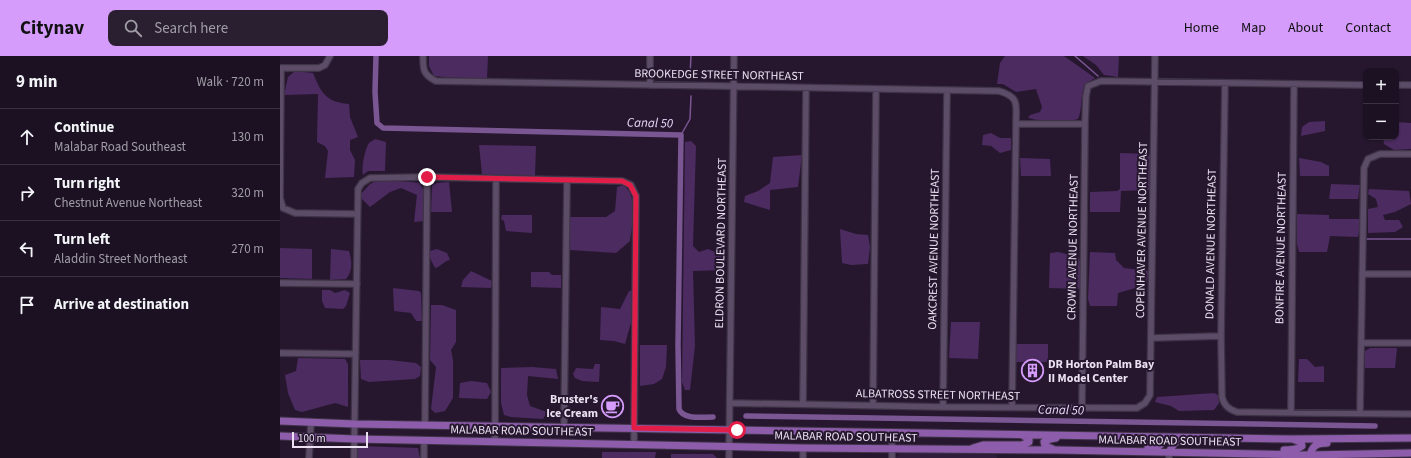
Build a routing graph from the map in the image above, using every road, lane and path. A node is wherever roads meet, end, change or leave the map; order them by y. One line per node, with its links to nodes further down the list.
1 (330, 56): 6 (street)
2 (423, 56): 10 (street, BROOKEDGE STREET NORTHEAST)
3 (650, 56): 10 (street)
4 (734, 56): 14 (street, ELDRON BOULEVARD NORTHEAST)
5 (1155, 56): 7 (street, COPENHAVER AVENUE NORTHEAST)
6 (281, 68): 24 (street)
7 (1155, 82): 8 (street); 19 (street, CROWN AVENUE NORTHEAST); 30 (street, COPENHAVER AVENUE NORTHEAST)
8 (1225, 84): 9 (street); 29 (street, DONALD AVENUE NORTHEAST)
9 (1294, 84): 11 (street); 42 (street, BONFIRE AVENUE NORTHEAST)
10 (650, 85): 14 (street, BROOKEDGE STREET NORTHEAST)
11 (1363, 85)
12 (1399, 85): 13 (street)
13 (1411, 85)
14 (734, 86): 15 (street, BROOKEDGE STREET NORTHEAST); 35 (street, ELDRON BOULEVARD NORTHEAST)
15 (806, 88): 16 (street, BROOKEDGE STREET NORTHEAST); 36 (street)
16 (876, 89): 17 (street, BROOKEDGE STREET NORTHEAST); 38 (street)
17 (946, 91): 18 (street, BROOKEDGE STREET NORTHEAST); 39 (street, OAKCREST AVENUE NORTHEAST)
18 (1016, 124): 19 (street); 40 (street)
19 (1085, 124): 41 (street, CROWN AVENUE NORTHEAST)
20 (1411, 154): 25 (street)
21 (427, 177): 22 (street); 24 (street); 48 (street)
22 (496, 179): 23 (street); 49 (street)
23 (567, 180): 50 (street); 51 (street)
24 (357, 214): 28 (street)
25 (1362, 274): 26 (street); 31 (street)
26 (1411, 274)
27 (280, 283): 28 (street)
28 (357, 284): 34 (street)
29 (1221, 336): 30 (street); 42 (street, DONALD AVENUE NORTHEAST)
30 (1152, 338): 37 (street, COPENHAVER AVENUE NORTHEAST)
31 (1362, 343): 32 (street); 43 (street)
32 (1411, 344)
33 (280, 353): 34 (street)
34 (355, 354): 47 (street)
35 (730, 403): 36 (street, ALBATROSS STREET NORTHEAST); 52 (street, ELDRON BOULEVARD NORTHEAST)
36 (803, 404): 38 (street, ALBATROSS STREET NORTHEAST)
37 (1145, 404): 41 (street, ALBATROSS STREET NORTHEAST)
38 (873, 405): 39 (street, ALBATROSS STREET NORTHEAST)
39 (943, 407): 40 (street, ALBATROSS STREET NORTHEAST)
40 (1012, 407): 41 (street, ALBATROSS STREET NORTHEAST)
41 (1082, 408)
42 (1291, 412): 43 (street)
43 (1360, 414): 44 (street)
44 (1411, 414)
45 (280, 421): 46 (main road, MALABAR ROAD SOUTHEAST)
46 (311, 422): 47 (main road, MALABAR ROAD SOUTHEAST); 57 (street)
47 (356, 424): 48 (main road, MALABAR ROAD SOUTHEAST); 62 (street)
48 (425, 425): 49 (main road, MALABAR ROAD SOUTHEAST)
49 (495, 426): 50 (main road, MALABAR ROAD SOUTHEAST); 65 (street)
50 (564, 426): 51 (main road, MALABAR ROAD SOUTHEAST)
51 (634, 428): 52 (main road, MALABAR ROAD SOUTHEAST); 66 (street)
52 (729, 430): 53 (main road, MALABAR ROAD SOUTHEAST); 67 (street, ELDRON BOULEVARD NORTHEAST)
53 (892, 432): 54 (main road, MALABAR ROAD SOUTHEAST); 69 (street)
54 (1022, 434): 56 (main road, MALABAR ROAD SOUTHEAST); 70 (main road)
55 (280, 436): 57 (main road, MALABAR ROAD SOUTHEAST)
56 (1102, 436): 58 (main road, MALABAR ROAD SOUTHEAST); 71 (main road)
57 (310, 438): 62 (main road, MALABAR ROAD SOUTHEAST); 78 (street)
58 (1158, 438): 59 (main road, MALABAR ROAD SOUTHEAST); 72 (main road); 75 (main road)
59 (1246, 438): 63 (main road, MALABAR ROAD SOUTHEAST); 75 (main road)
60 (1385, 438): 61 (main road, MALABAR ROAD SOUTHEAST); 63 (main road, MALABAR ROAD SOUTHEAST); 76 (main road)
61 (1411, 438)
62 (355, 439): 64 (main road, MALABAR ROAD SOUTHEAST); 79 (street)
63 (1292, 439): 74 (main road)
64 (424, 441): 65 (main road, MALABAR ROAD SOUTHEAST); 80 (street)
65 (495, 442): 66 (main road, MALABAR ROAD SOUTHEAST)
66 (634, 444): 67 (main road, MALABAR ROAD SOUTHEAST)
67 (729, 446): 68 (main road, MALABAR ROAD SOUTHEAST); 81 (street, ELDRON BOULEVARD NORTHEAST)
68 (803, 448): 69 (main road, MALABAR ROAD SOUTHEAST); 82 (street)
69 (892, 449): 70 (main road, MALABAR ROAD SOUTHEAST); 83 (street)
70 (970, 450): 71 (main road, MALABAR ROAD SOUTHEAST)
71 (1058, 450): 72 (main road, MALABAR ROAD SOUTHEAST)
72 (1101, 451): 75 (main road, MALABAR ROAD SOUTHEAST)
73 (1411, 453): 77 (main road, MALABAR ROAD SOUTHEAST)
74 (1243, 454): 75 (main road, MALABAR ROAD SOUTHEAST); 76 (main road, MALABAR ROAD SOUTHEAST)
75 (1169, 455)
76 (1310, 456): 77 (main road, MALABAR ROAD SOUTHEAST)
77 (1377, 456)
78 (309, 458)
79 (354, 458)
80 (424, 458)
81 (729, 458)
82 (803, 458)
83 (892, 458)

